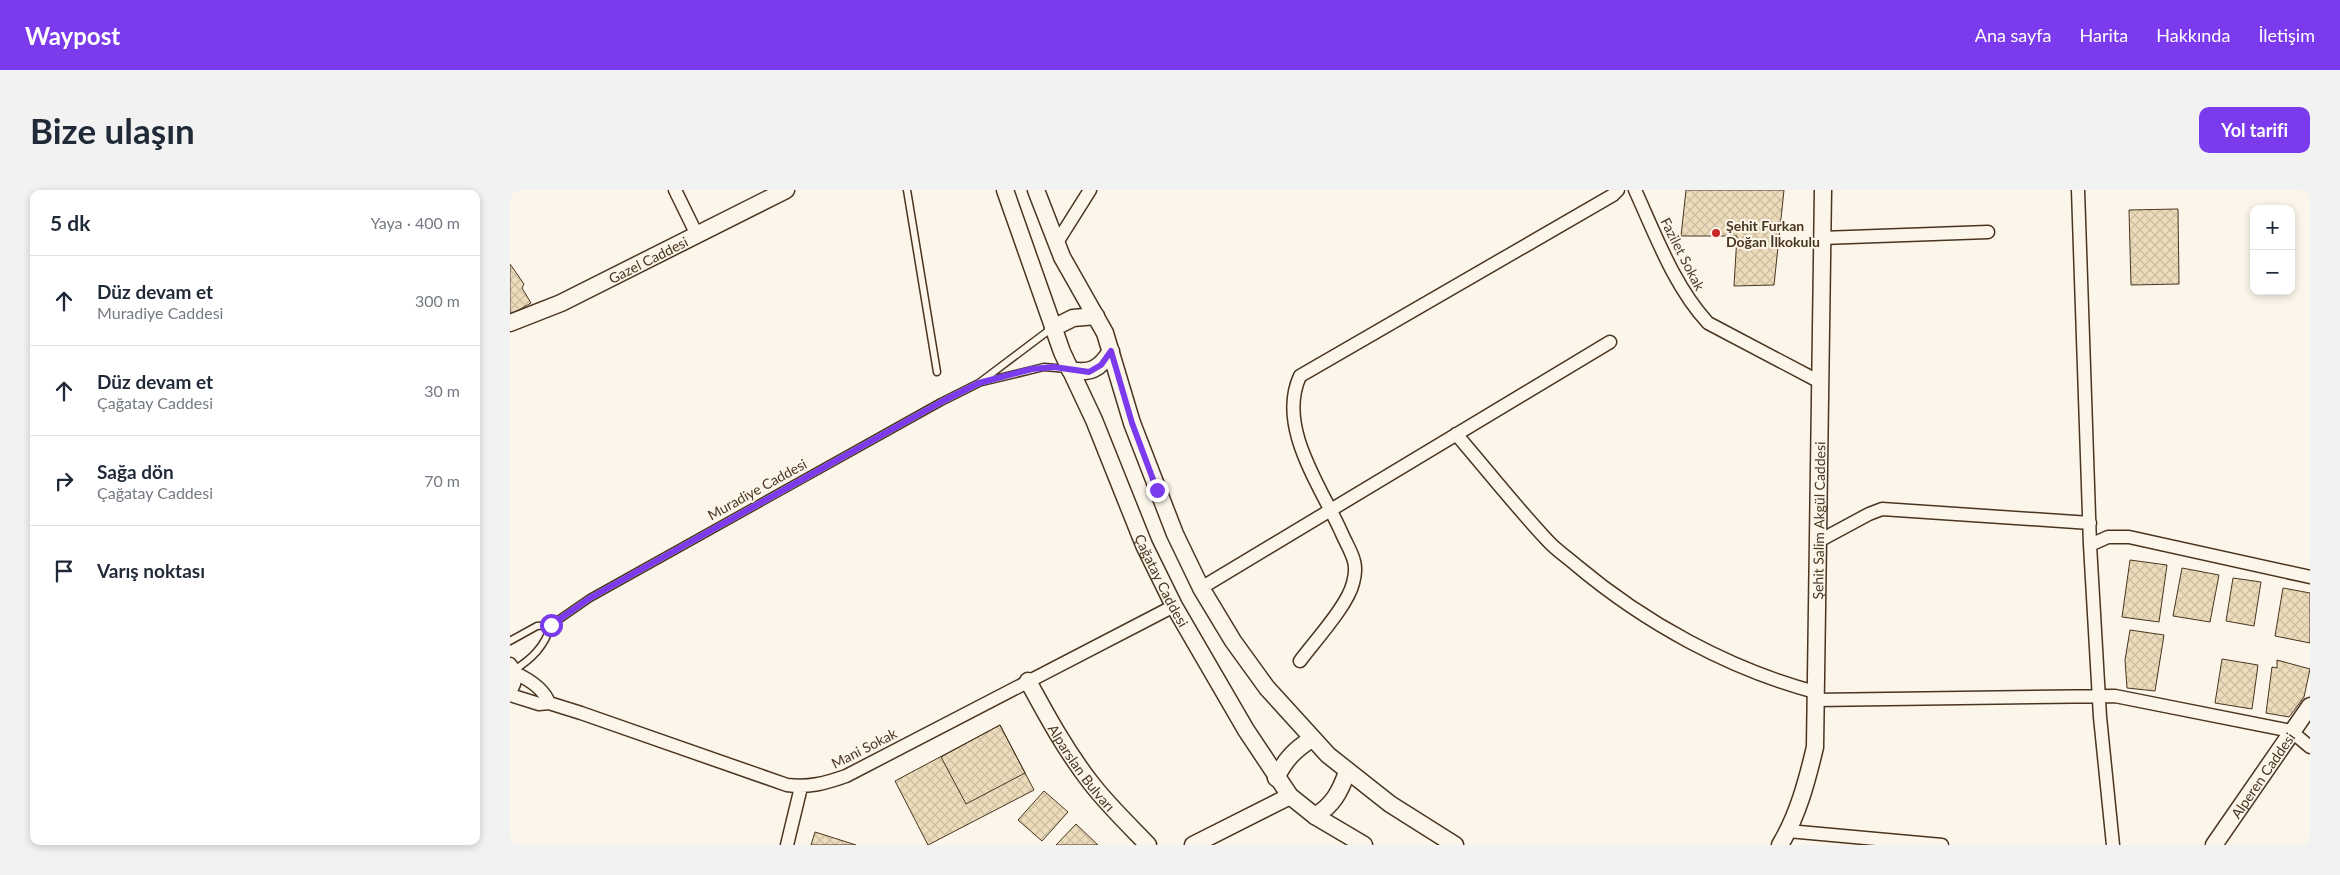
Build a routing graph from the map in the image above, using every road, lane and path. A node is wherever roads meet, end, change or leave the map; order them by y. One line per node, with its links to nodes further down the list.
1 (675, 190): 12 (street)
2 (786, 190): 12 (main road, Gazel Caddesi)
3 (907, 190): 21 (lane)
4 (1005, 190): 17 (main road, Çağatay Caddesi)
5 (1036, 190): 14 (main road)
6 (1090, 190): 14 (street)
7 (1618, 190): 25 (street)
8 (1634, 190): 22 (street, Fazilet Sokak)
9 (1823, 190): 13 (main road, Şehit Salim Akgül Caddesi)
10 (2078, 190): 26 (street)
11 (1988, 232): 13 (street)
12 (697, 236): 16 (main road, Gazel Caddesi)
13 (1822, 238): 22 (main road, Şehit Salim Akgül Caddesi)
14 (1056, 244): 15 (main road)
15 (1096, 316): 17 (main road); 19 (main road)
16 (510, 323)
17 (1053, 328): 20 (main road, Çağatay Caddesi); 23 (lane, Muradiye Caddesi)
18 (1610, 342): 24 (street)
19 (1111, 351): 20 (main road); 30 (main road)
20 (1070, 370): 23 (lane, Muradiye Caddesi); 31 (main road, Çağatay Caddesi)
21 (937, 372)
22 (1820, 382): 27 (main road, Şehit Salim Akgül Caddesi)
23 (979, 383): 32 (lane, Muradiye Caddesi)
24 (1456, 434): 25 (street); 39 (street)
25 (1331, 510): 30 (street); 34 (street)
26 (2090, 522): 27 (street); 28 (street)
27 (1817, 542): 39 (main road, Şehit Salim Akgül Caddesi)
28 (2090, 545): 29 (street); 40 (street)
29 (2310, 577)
30 (1201, 588): 44 (main road)
31 (1174, 606): 36 (street, Mani Sokak); 47 (main road, Çağatay Caddesi)
32 (551, 625): 33 (lane, Muradiye Caddesi); 35 (lane)
33 (510, 641)
34 (1300, 662)
35 (513, 669): 37 (street); 41 (street)
36 (1028, 681): 48 (street, Mani Sokak); 53 (main road, Alparslan Bulvarı)
37 (510, 690)
38 (510, 695): 41 (street, Mani Sokak)
39 (1815, 696): 40 (street); 51 (main road, Şehit Salim Akgül Caddesi)
40 (2099, 696): 43 (street); 58 (street)
41 (549, 703): 48 (street, Mani Sokak)
42 (2310, 706): 43 (main road, Alperen Caddesi)
43 (2291, 731): 45 (street); 59 (main road, Alperen Caddesi)
44 (1312, 739): 46 (main road); 47 (main road)
45 (2310, 747)
46 (1347, 772): 50 (main road); 56 (main road)
47 (1276, 778): 49 (main road, Çağatay Caddesi)
48 (802, 787): 52 (street)
49 (1290, 796): 50 (main road, Çağatay Caddesi); 54 (main road)
50 (1315, 816): 55 (main road, Çağatay Caddesi)
51 (1784, 838): 57 (street)
52 (787, 845)
53 (1148, 845)
54 (1193, 845)
55 (1364, 845)
56 (1455, 845)
57 (1942, 845)
58 (2114, 845)
59 (2214, 845)

